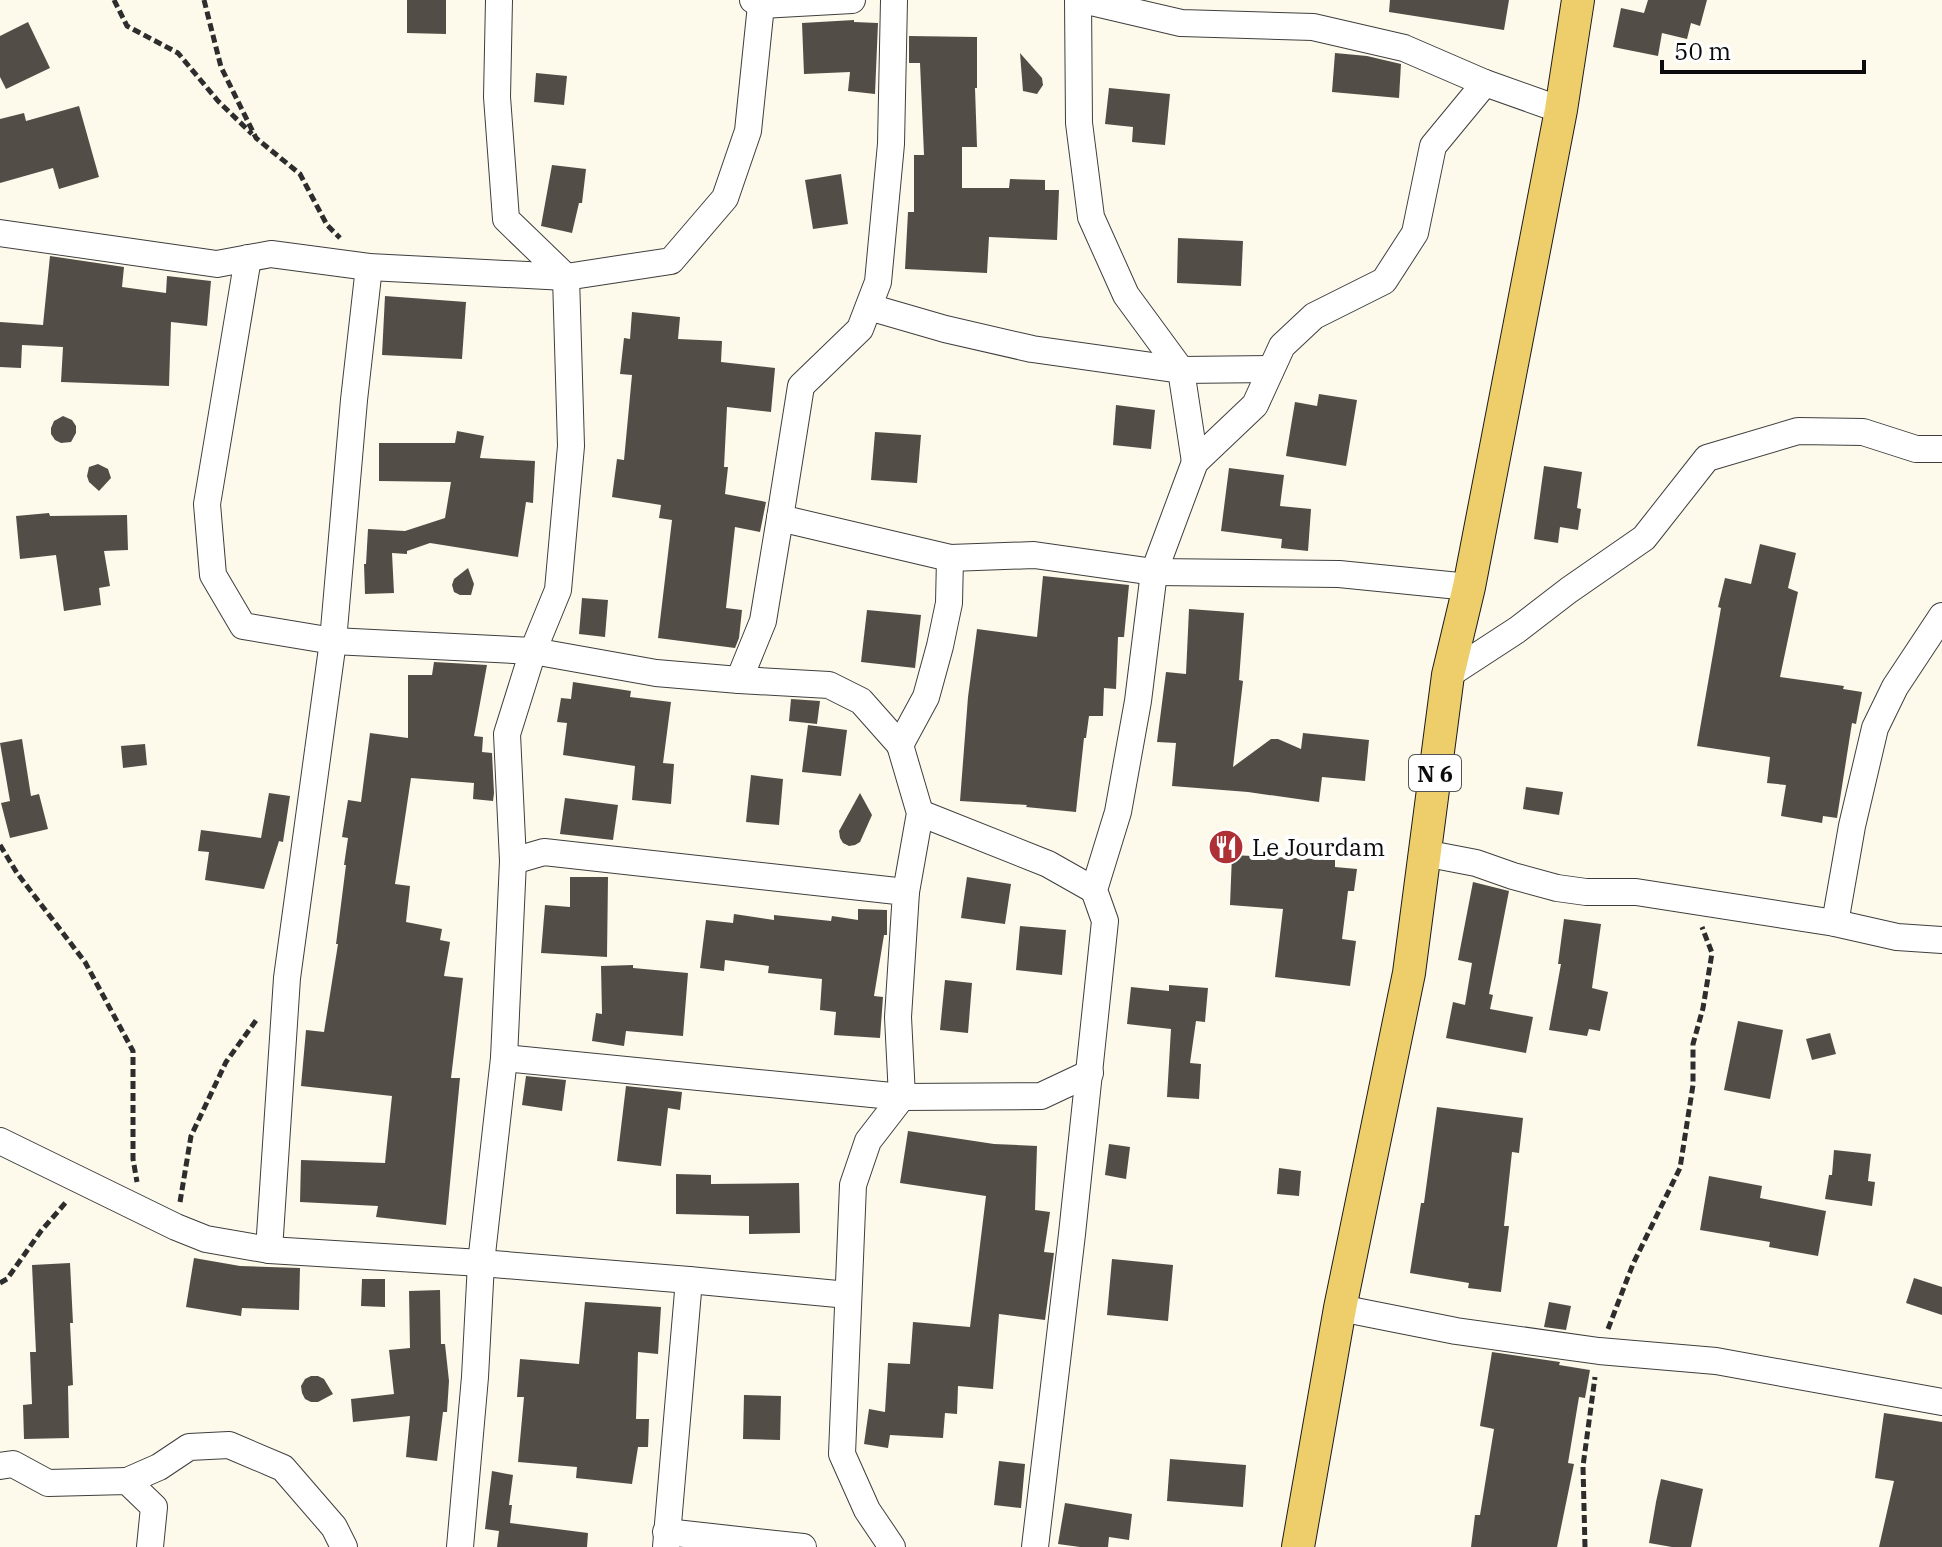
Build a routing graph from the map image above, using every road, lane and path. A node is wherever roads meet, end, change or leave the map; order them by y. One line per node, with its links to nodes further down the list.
1 (114, 0): 11 (path)
2 (204, 0): 11 (path)
3 (499, 0): 15 (street)
4 (852, 0): 8 (street)
5 (894, 0): 16 (street)
6 (1080, 0): 9 (street); 18 (street)
7 (1578, 0): 10 (main road, N 6)
8 (757, 2): 15 (street)
9 (1485, 83): 10 (street); 17 (street)
10 (1561, 110): 24 (main road, N 6)
11 (256, 138): 14 (path)
12 (0, 233): 13 (street)
13 (248, 258): 14 (street); 26 (street)
14 (369, 267): 15 (street); 26 (street)
15 (566, 277): 27 (street)
16 (869, 307): 18 (street); 21 (street)
17 (1271, 369): 18 (street); 20 (street)
18 (1181, 370): 20 (street)
19 (1942, 449): 28 (street)
20 (1195, 462): 23 (street)
21 (780, 518): 22 (street); 29 (street)
22 (950, 558): 23 (street); 30 (street)
23 (1154, 572): 24 (street); 35 (street)
24 (1469, 587): 28 (main road, N 6)
25 (1942, 616): 38 (street)
26 (333, 641): 27 (street); 48 (street)
27 (533, 651): 29 (street); 34 (street)
28 (1448, 675): 33 (main road, N 6)
29 (739, 680): 30 (street)
30 (900, 745): 31 (street)
31 (920, 813): 35 (street); 36 (street)
32 (0, 845): 46 (path)
33 (1424, 853): 37 (street); 53 (main road, N 6)
34 (513, 861): 36 (street); 41 (street)
35 (1094, 890): 42 (street)
36 (906, 892): 43 (street)
37 (1693, 901): 38 (street); 54 (path)
38 (1835, 923): 39 (street)
39 (1942, 940)
40 (261, 1014): 47 (path)
41 (504, 1058): 43 (street); 49 (street)
42 (1090, 1073): 43 (street); 64 (street)
43 (902, 1097): 52 (street)
44 (0, 1141): 45 (street)
45 (84, 1182): 46 (street); 51 (path)
46 (142, 1210): 47 (street)
47 (176, 1227): 48 (street)
48 (269, 1250): 49 (street)
49 (481, 1263): 50 (street); 61 (street)
50 (689, 1280): 52 (street); 58 (street)
51 (0, 1283)
52 (848, 1295): 63 (street)
53 (1340, 1308): 54 (street); 65 (main road, N 6)
54 (1599, 1351): 55 (street); 66 (path)
55 (1942, 1402)
56 (0, 1466): 57 (street)
57 (127, 1481): 59 (street); 60 (street)
58 (666, 1540): 62 (street)
59 (150, 1547)
60 (344, 1547)
61 (460, 1547)
62 (803, 1547)
63 (892, 1547)
64 (1035, 1547)
65 (1298, 1547)
66 (1585, 1547)

